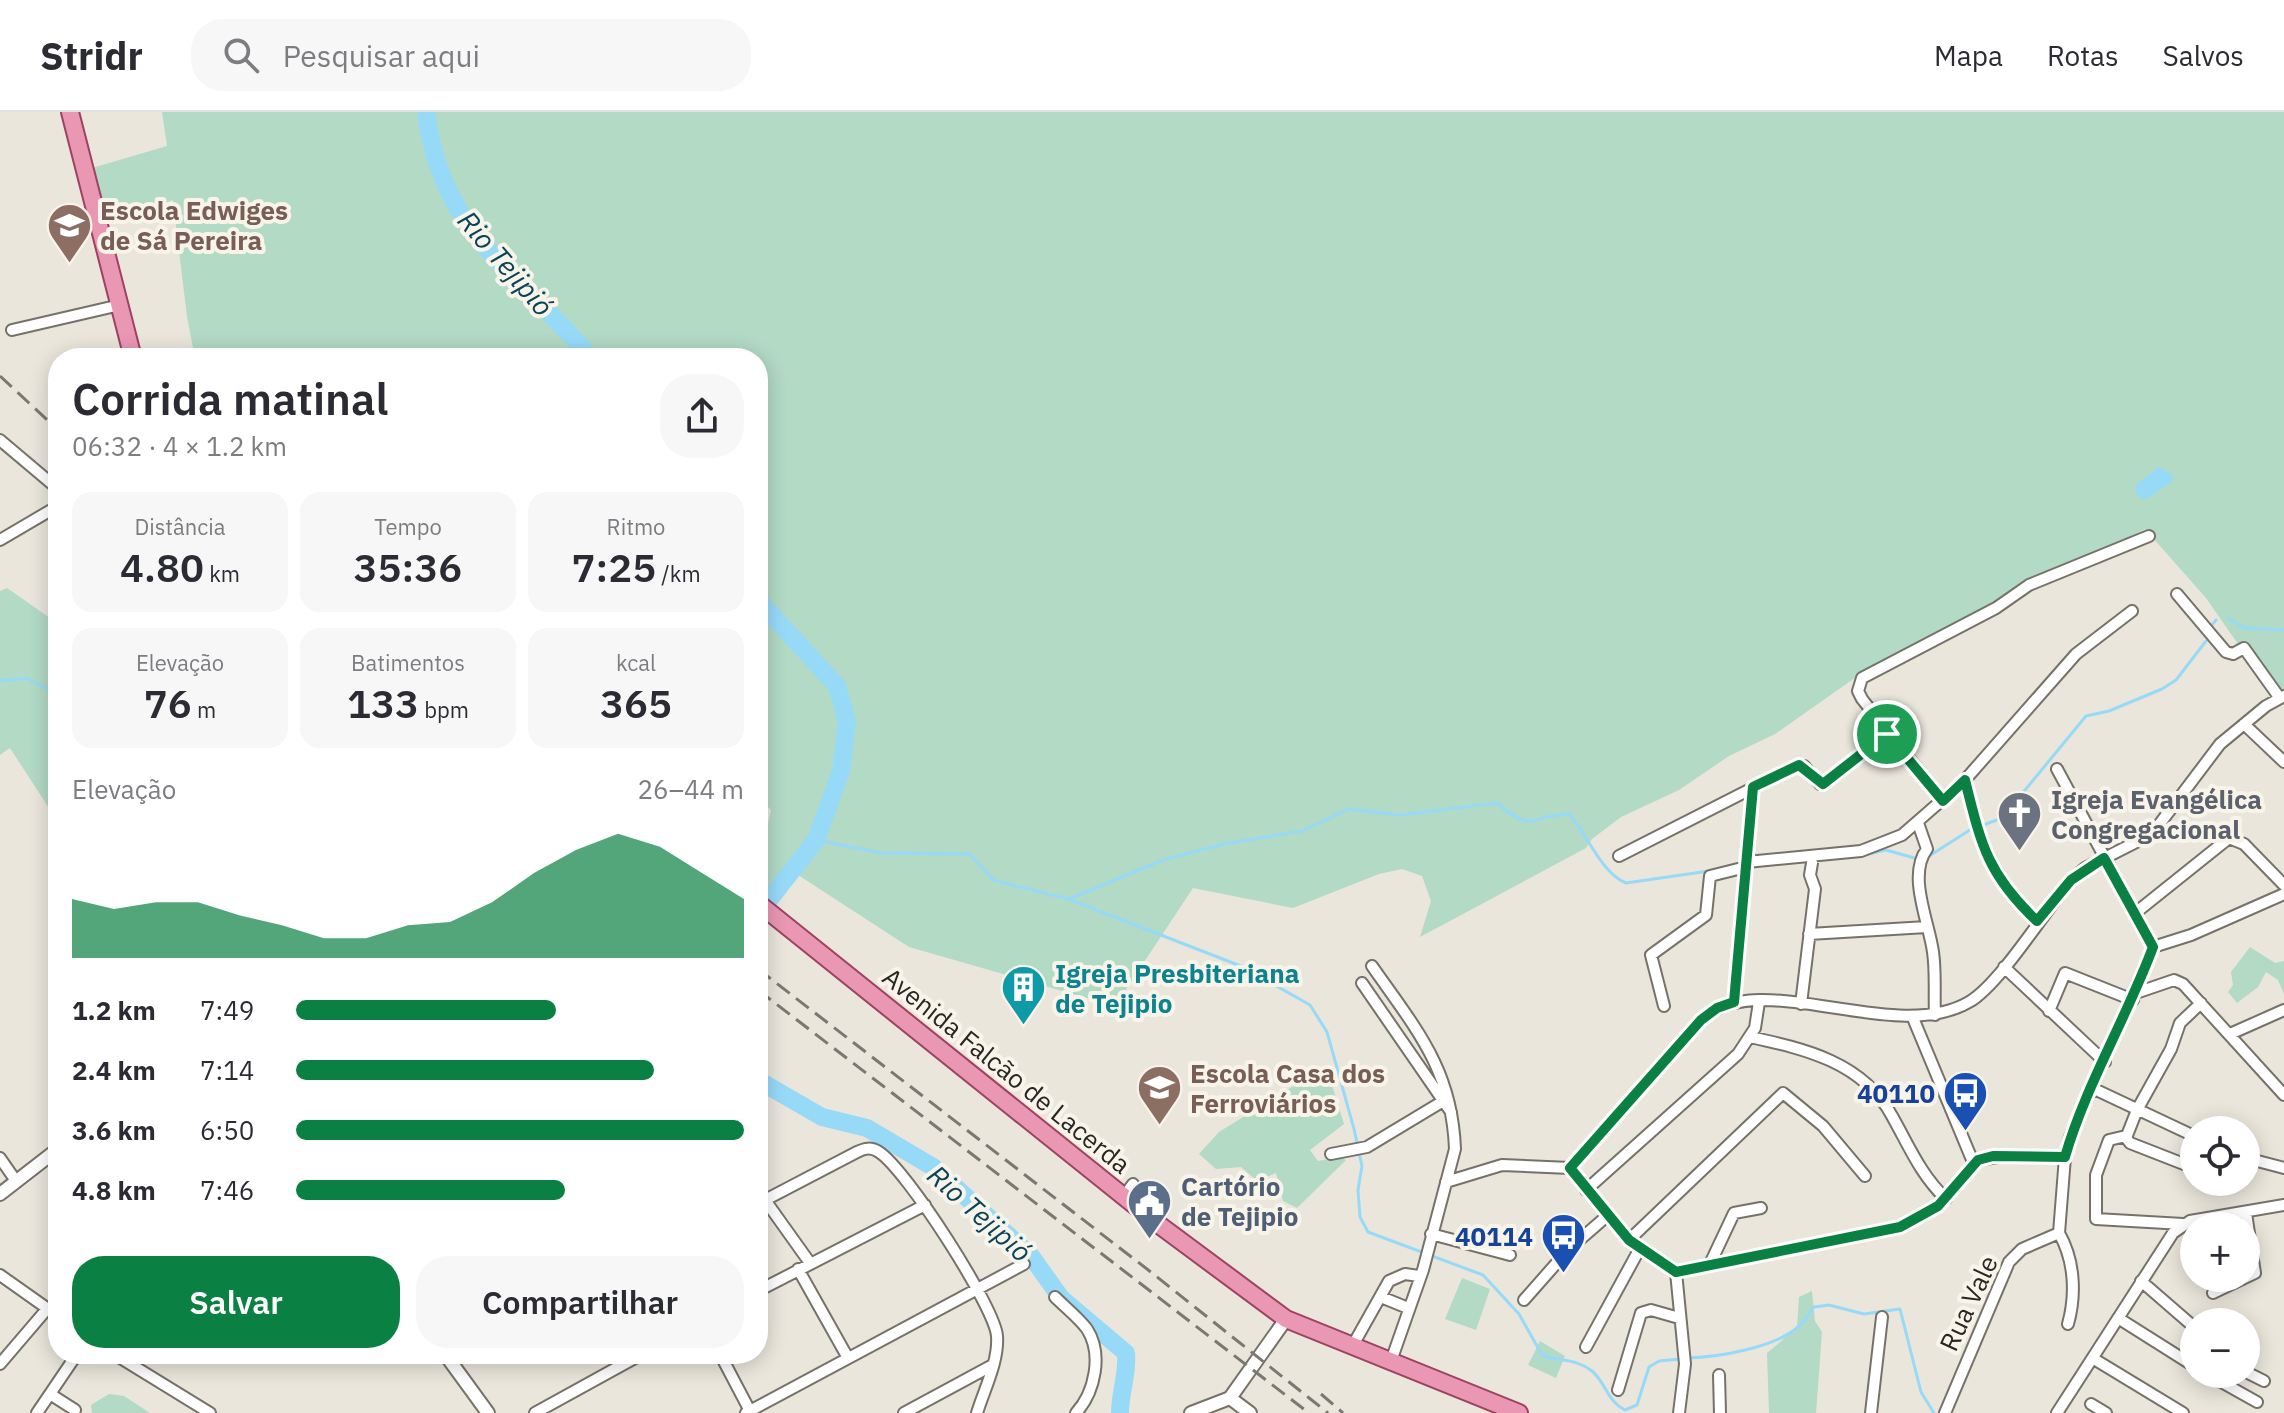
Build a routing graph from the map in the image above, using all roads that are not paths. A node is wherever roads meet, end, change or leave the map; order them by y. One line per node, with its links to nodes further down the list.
1 (70, 112): 2 (main road)
2 (120, 305): 3 (street); 4 (main road)
3 (12, 330)
4 (131, 348)
5 (0, 440): 6 (street)
6 (48, 481)
7 (48, 512): 9 (street)
8 (2149, 536): 14 (street)
9 (0, 540)
10 (2177, 594): 12 (street)
11 (2132, 611): 17 (street)
12 (2282, 697): 13 (street)
13 (2244, 724): 15 (street); 22 (street)
14 (1887, 734): 18 (street); 19 (street)
15 (2284, 762)
16 (2057, 769): 22 (street)
17 (1965, 780): 19 (street); 29 (street)
18 (1753, 787): 21 (street); 24 (street)
19 (1943, 801): 20 (street)
20 (1918, 823): 24 (street); 30 (street)
21 (1619, 856)
22 (2104, 858): 28 (street); 29 (street)
23 (1812, 863): 31 (street)
24 (1747, 864): 37 (street); 41 (street)
25 (2284, 885): 28 (street)
26 (2284, 894): 32 (street)
27 (768, 911): 103 (main road, Avenida Falcão de Lacerda)
28 (2134, 914): 32 (street)
29 (2037, 921): 34 (street)
30 (1927, 927): 31 (street); 44 (street)
31 (1809, 934): 40 (street)
32 (2153, 947): 36 (street)
33 (1372, 966): 51 (street)
34 (2004, 967): 43 (street); 44 (street)
35 (1362, 983): 51 (street)
36 (2135, 996): 39 (street); 43 (street); 48 (street)
37 (1734, 1002): 38 (street); 62 (street)
38 (1759, 1002): 40 (street); 47 (street)
39 (2201, 1003): 46 (street); 52 (street)
40 (1801, 1004): 45 (street)
41 (1664, 1006)
42 (2284, 1010): 46 (street)
43 (2049, 1011): 48 (street)
44 (1935, 1015): 45 (street)
45 (1913, 1018): 59 (street)
46 (2230, 1034): 50 (street)
47 (1750, 1037): 67 (street); 70 (street)
48 (2105, 1062): 49 (street)
49 (2092, 1088): 52 (street); 57 (street)
50 (2284, 1095)
51 (1446, 1099): 55 (street); 66 (street)
52 (2137, 1110): 53 (street); 54 (street)
53 (2180, 1130)
54 (2126, 1138): 60 (street); 77 (street)
55 (1331, 1154)
56 (48, 1157): 65 (street)
57 (2065, 1157): 59 (street); 80 (street)
58 (0, 1158): 65 (street)
59 (1973, 1162): 70 (street)
60 (2180, 1162)
61 (2260, 1162): 63 (street)
62 (1570, 1168): 66 (street); 67 (street)
63 (2284, 1168)
64 (1865, 1176): 81 (street)
65 (16, 1181): 68 (street)
66 (1446, 1182): 79 (street)
67 (1586, 1190): 76 (street)
68 (0, 1194)
69 (768, 1199): 71 (street)
70 (1946, 1199): 86 (street)
71 (925, 1205): 84 (street); 93 (street)
72 (2284, 1205): 75 (street)
73 (1761, 1208): 86 (street)
74 (768, 1210): 84 (street)
75 (2251, 1212)
76 (1607, 1216): 81 (street); 96 (street)
77 (2180, 1224)
78 (2180, 1228): 91 (street)
79 (1431, 1234): 83 (street); 89 (street)
80 (2058, 1235): 104 (street); 142 (street, Rua Vale)
81 (1629, 1240): 82 (street)
82 (1639, 1250): 88 (street); 106 (street)
83 (1510, 1255)
84 (810, 1263): 87 (street)
85 (1024, 1264): 93 (street)
86 (1709, 1266): 88 (street)
87 (798, 1269): 92 (street); 108 (street)
88 (1676, 1272): 101 (street)
89 (1421, 1273): 95 (street); 97 (street)
90 (0, 1275): 98 (street)
91 (2141, 1281): 99 (street); 102 (street)
92 (768, 1286)
93 (974, 1289): 108 (street); 117 (street)
94 (1055, 1297): 135 (street)
95 (1381, 1297): 97 (street); 105 (street)
96 (1524, 1300)
97 (1408, 1308): 110 (street)
98 (47, 1309): 111 (street)
99 (2180, 1315)
100 (1882, 1317): 141 (street)
101 (1679, 1318): 122 (street); 139 (street)
102 (2118, 1318): 107 (street); 109 (street)
103 (1286, 1319): 105 (main road, Avenida Falcão de Lacerda); 124 (street)
104 (2068, 1324)
105 (1353, 1345): 110 (main road, Avenida Falcão de Lacerda)
106 (1586, 1347)
107 (2180, 1357)
108 (848, 1358): 128 (street)
109 (2094, 1359): 143 (street); 145 (street)
110 (1391, 1361): 138 (main road, Avenida Falcão de Lacerda)
111 (0, 1364)
112 (70, 1364): 123 (street)
113 (130, 1364): 130 (street)
114 (452, 1364): 131 (street)
115 (624, 1364): 132 (street)
116 (725, 1364): 128 (street)
117 (991, 1366): 133 (street); 134 (street)
118 (1719, 1375): 140 (street)
119 (2260, 1379): 120 (street)
120 (2264, 1381)
121 (2232, 1388): 125 (street)
122 (1618, 1390)
123 (50, 1394): 127 (street); 129 (street)
124 (1230, 1398): 136 (street); 137 (street)
125 (2257, 1402)
126 (2091, 1404): 144 (street)
127 (75, 1410)
128 (748, 1412)
129 (37, 1413)
130 (210, 1413)
131 (488, 1413)
132 (535, 1413)
133 (904, 1413)
134 (977, 1413)
135 (1076, 1413)
136 (1191, 1413)
137 (1250, 1413)
138 (1519, 1413)
139 (1679, 1413)
140 (1720, 1413)
141 (1871, 1413)
142 (1945, 1413)
143 (2057, 1413)
144 (2106, 1413)
145 (2183, 1413)

